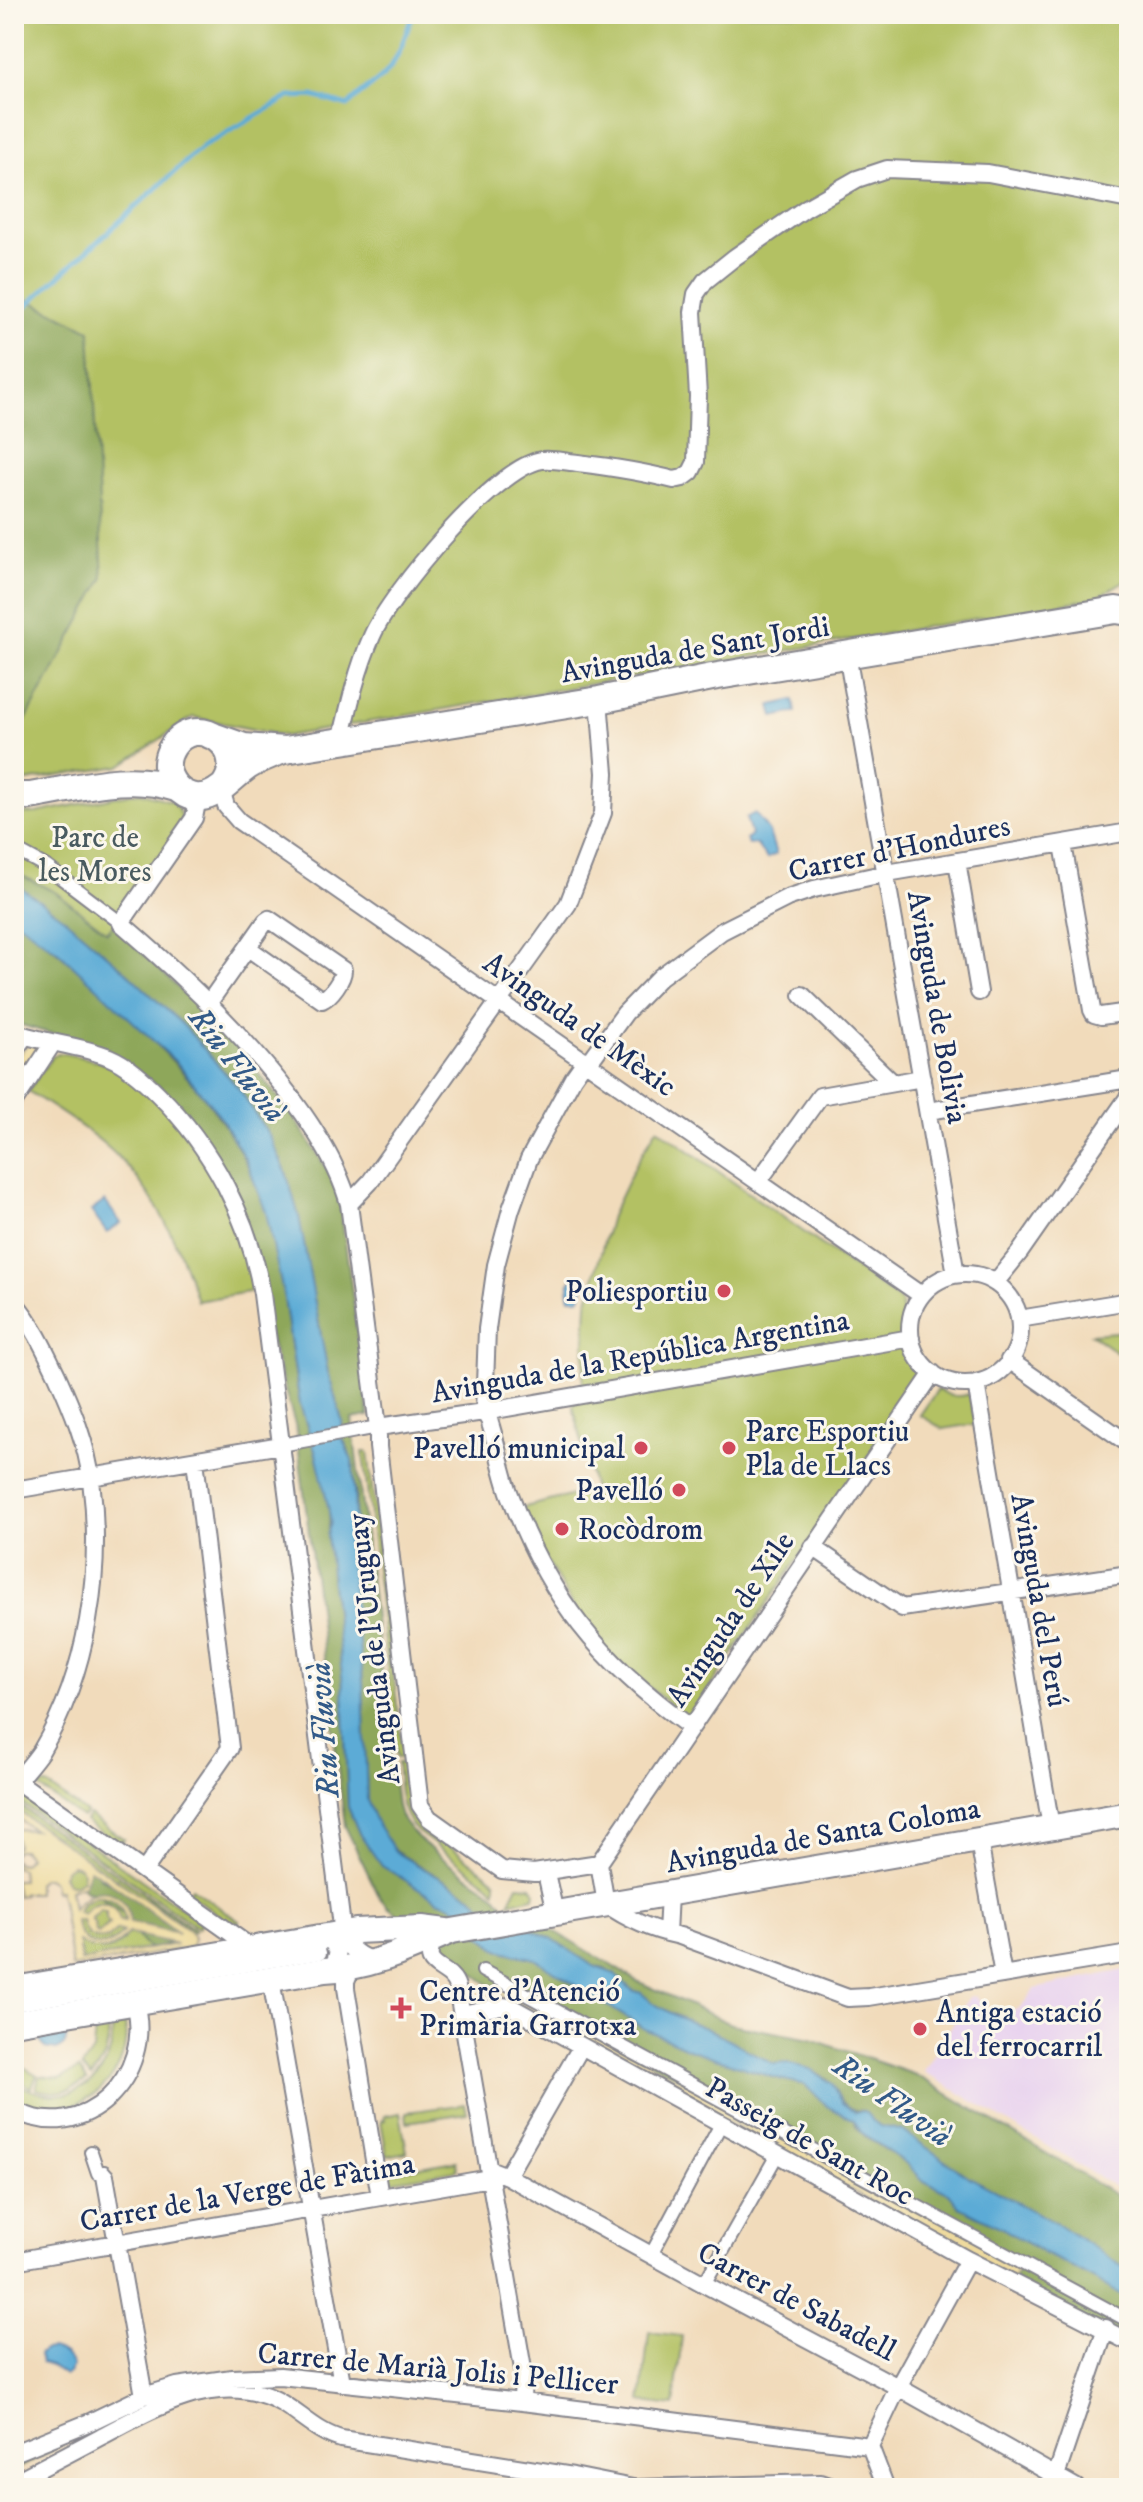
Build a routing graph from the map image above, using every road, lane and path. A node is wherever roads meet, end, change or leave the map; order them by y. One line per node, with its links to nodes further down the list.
1 (1129, 200): 6 (street)
2 (1125, 608): 3 (main road, Avinguda de Sant Jordi)
3 (847, 654): 4 (main road, Avinguda de Sant Jordi); 17 (street, Avinguda de Bolivia)
4 (599, 700): 6 (main road, Avinguda de Sant Jordi); 22 (street)
5 (210, 735): 7 (main road); 8 (main road, Avinguda de Sant Jordi); 10 (main road)
6 (341, 741): 8 (main road, Avinguda de Sant Jordi)
7 (176, 742): 9 (main road); 11 (main road)
8 (285, 750): 10 (main road, Avinguda de Sant Jordi)
9 (108, 782): 11 (main road); 12 (main road)
10 (222, 787): 11 (main road); 22 (street, Avinguda de Mèxic)
11 (180, 791): 18 (street)
12 (14, 796)
13 (1129, 832): 14 (street, Carrer d'Hondures)
14 (1063, 844): 16 (street, Carrer d'Hondures); 24 (street)
15 (14, 849): 18 (street)
16 (957, 861): 17 (street, Carrer d'Hondures); 20 (street)
17 (887, 873): 28 (street, Carrer d'Hondures); 29 (street, Avinguda de Bolivia)
18 (121, 923): 23 (street, Avinguda de l'Uruguay)
19 (248, 948): 19 (street); 23 (street)
20 (979, 992)
21 (802, 995): 31 (street)
22 (497, 1001): 28 (street, Avinguda de Mèxic); 36 (street)
23 (208, 1004): 36 (street, Avinguda de l'Uruguay)
24 (1129, 1012)
25 (19, 1034): 26 (street); 27 (street)
26 (53, 1043): 33 (street); 49 (street)
27 (14, 1051)
28 (585, 1061): 35 (street, Avinguda de Mèxic); 47 (street, Carrer d'Hondures)
29 (922, 1078): 31 (street); 34 (street, Avinguda de Bolivia)
30 (1129, 1079): 34 (street)
31 (893, 1083): 35 (street)
32 (1129, 1096): 38 (street)
33 (14, 1102)
34 (928, 1111): 37 (street, Avinguda de Bolivia)
35 (758, 1182): 39 (street, Avinguda de Mèxic)
36 (349, 1204): 48 (street, Avinguda de l'Uruguay)
37 (956, 1274): 38 (street); 39 (street)
38 (995, 1283): 42 (street)
39 (921, 1295): 43 (street)
40 (1129, 1301): 42 (street)
41 (14, 1302): 52 (street)
42 (1019, 1319): 44 (street)
43 (911, 1338): 45 (street); 47 (street, Avinguda de la República Argentina)
44 (1009, 1360): 46 (street); 50 (street)
45 (933, 1373): 46 (street); 54 (street, Avinguda de Xile)
46 (976, 1383): 56 (street, Avinguda del Perú)
47 (484, 1412): 48 (street, Avinguda de la República Argentina); 57 (street, Carrer d'Hondures)
48 (378, 1427): 49 (street); 64 (street, Avinguda de l'Uruguay)
49 (285, 1444): 51 (street); 69 (street)
50 (1129, 1444)
51 (195, 1460): 52 (street); 63 (street)
52 (91, 1478): 53 (street); 58 (street)
53 (14, 1490)
54 (813, 1547): 56 (street); 57 (street, Avinguda de Xile)
55 (1129, 1574): 56 (street)
56 (1010, 1592): 60 (street, Avinguda del Perú)
57 (690, 1727): 62 (street, Avinguda de Xile)
58 (15, 1782): 63 (street)
59 (1129, 1814): 60 (main road, Avinguda de Santa Coloma)
60 (1051, 1827): 61 (main road, Avinguda de Santa Coloma)
61 (979, 1841): 65 (main road, Avinguda de Santa Coloma); 76 (street)
62 (599, 1863): 64 (street, Avinguda de l'Uruguay); 66 (street)
63 (144, 1871): 71 (street)
64 (546, 1873): 67 (street)
65 (669, 1894): 66 (main road, Avinguda de Santa Coloma); 68 (street)
66 (606, 1904): 67 (main road, Avinguda de Santa Coloma); 68 (street)
67 (555, 1913): 70 (main road, Avinguda de Santa Coloma)
68 (667, 1933): 76 (street)
69 (328, 1938): 70 (main road); 71 (main road); 73 (street); 74 (street); 80 (street)
70 (440, 1945): 73 (main road); 81 (street)
71 (252, 1948): 78 (main road)
72 (1129, 1954): 76 (street)
73 (369, 1965): 74 (main road); 90 (street)
74 (325, 1970): 77 (main road)
75 (483, 1971): 97 (street, Passeig de Sant Roc)
76 (1003, 1975)
77 (271, 1980): 79 (main road); 91 (street)
78 (14, 1989)
79 (135, 2003): 82 (main road); 84 (street)
80 (14, 2005)
81 (462, 2014): 83 (street, Passeig de Sant Roc); 88 (street)
82 (14, 2023)
83 (581, 2047): 85 (street, Passeig de Sant Roc); 88 (street)
84 (14, 2110)
85 (721, 2124): 87 (street, Passeig de Sant Roc); 93 (street)
86 (91, 2152): 89 (street)
87 (777, 2155): 94 (street, Passeig de Sant Roc); 96 (street)
88 (495, 2174): 90 (street, Carrer de la Verge de Fàtima); 93 (street, Carrer de Sabadell); 103 (street)
89 (105, 2176): 92 (street)
90 (380, 2197): 91 (street, Carrer de la Verge de Fàtima)
91 (312, 2208): 92 (street, Carrer de la Verge de Fàtima); 100 (street)
92 (117, 2243): 95 (street, Carrer de la Verge de Fàtima); 102 (street)
93 (651, 2255): 96 (street, Carrer de Sabadell)
94 (968, 2260): 98 (street, Passeig de Sant Roc); 101 (street)
95 (14, 2261)
96 (704, 2284): 101 (street, Carrer de Sabadell)
97 (1129, 2321)
98 (1106, 2328): 99 (street, Passeig de Sant Roc); 107 (street)
99 (1129, 2342)
100 (342, 2383): 102 (street, Carrer de Marià Jolis i Pellicer); 103 (street, Carrer de Marià Jolis i Pellicer)
101 (898, 2387): 104 (street); 107 (street, Carrer de Sabadell)
102 (144, 2396): 105 (street, Carrer de Marià Jolis i Pellicer)
103 (522, 2402): 104 (street, Carrer de Marià Jolis i Pellicer)
104 (870, 2446): 110 (street)
105 (14, 2453)
106 (14, 2482): 108 (street)
107 (1054, 2482): 111 (street, Carrer de Sabadell)
108 (635, 2488): 109 (street)
109 (835, 2488)
110 (886, 2488)
111 (1077, 2488)

